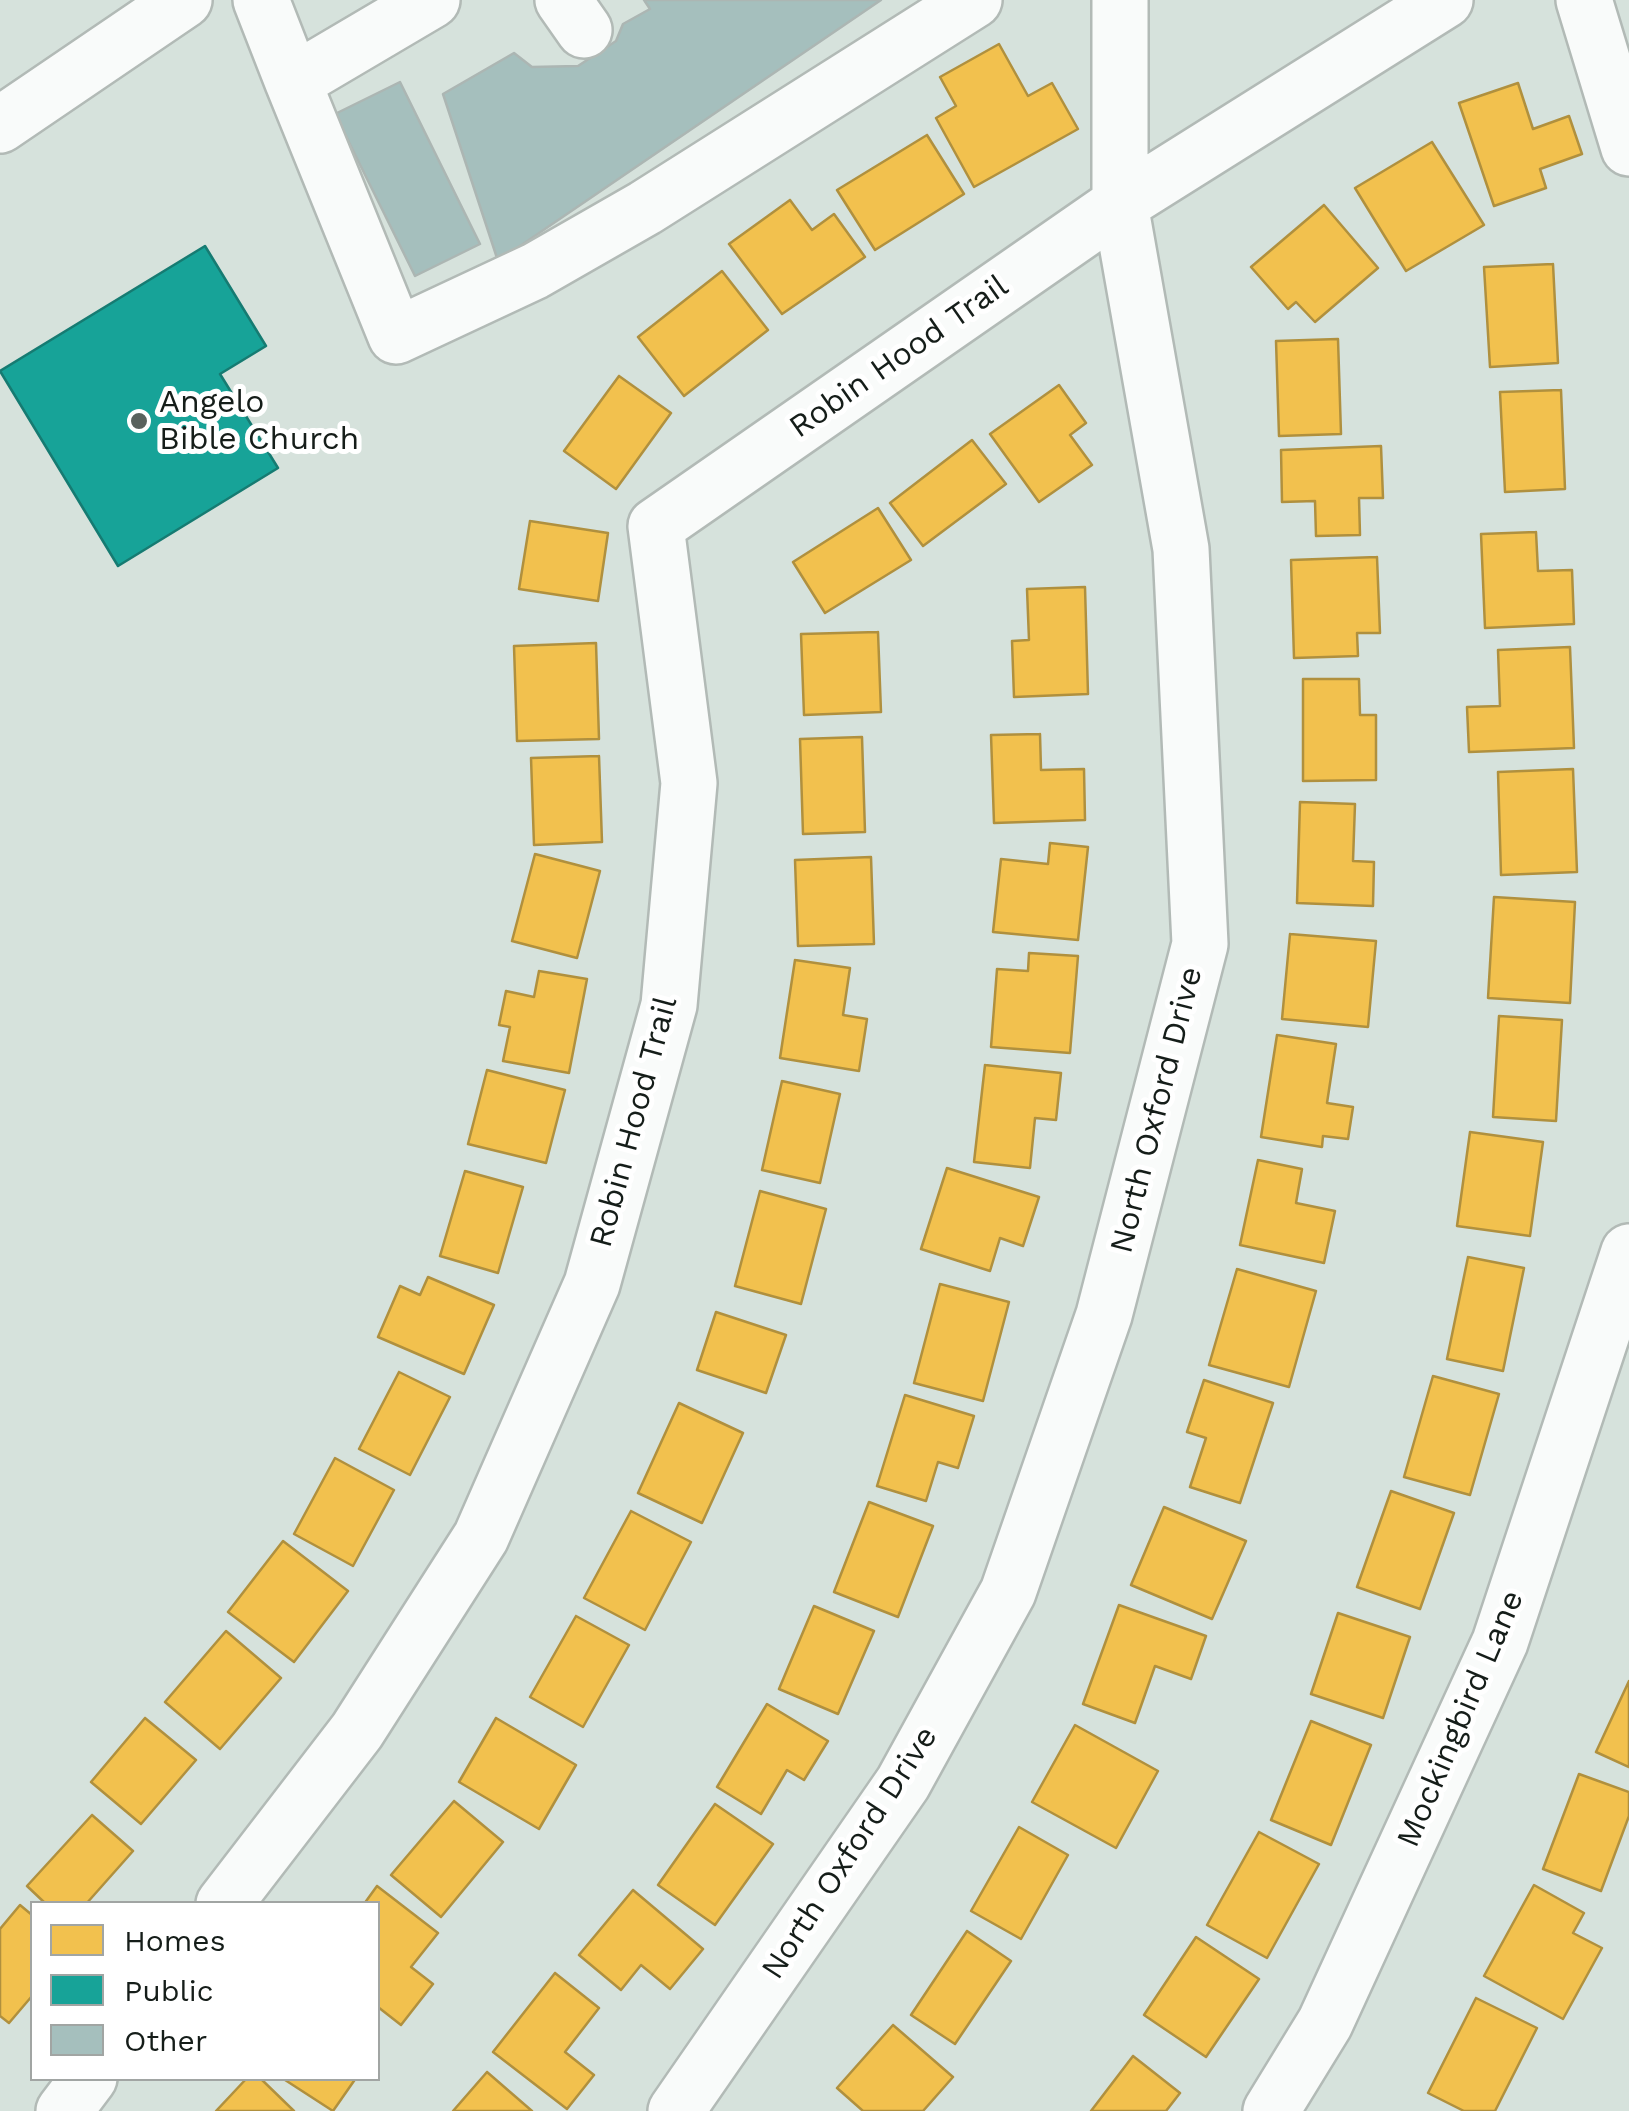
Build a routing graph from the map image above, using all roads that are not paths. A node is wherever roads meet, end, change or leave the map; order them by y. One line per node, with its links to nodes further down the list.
1 (184, 0): 10 (street)
2 (261, 0): 9 (street)
3 (432, 0): 8 (street)
4 (974, 0): 9 (street)
5 (1120, 0): 12 (street, North Oxford Drive)
6 (1445, 0): 12 (street, Robin Hood Trail)
7 (1584, 0): 11 (street)
8 (375, 14): 9 (street)
9 (293, 82)
10 (0, 125)
11 (1629, 148)
12 (1120, 204): 14 (street, Robin Hood Trail); 17 (street, North Oxford Drive)
13 (1629, 1252): 18 (street, Mockingbird Lane)
14 (226, 1901)
15 (87, 2081): 16 (street)
16 (64, 2111)
17 (676, 2111)
18 (1271, 2111)

